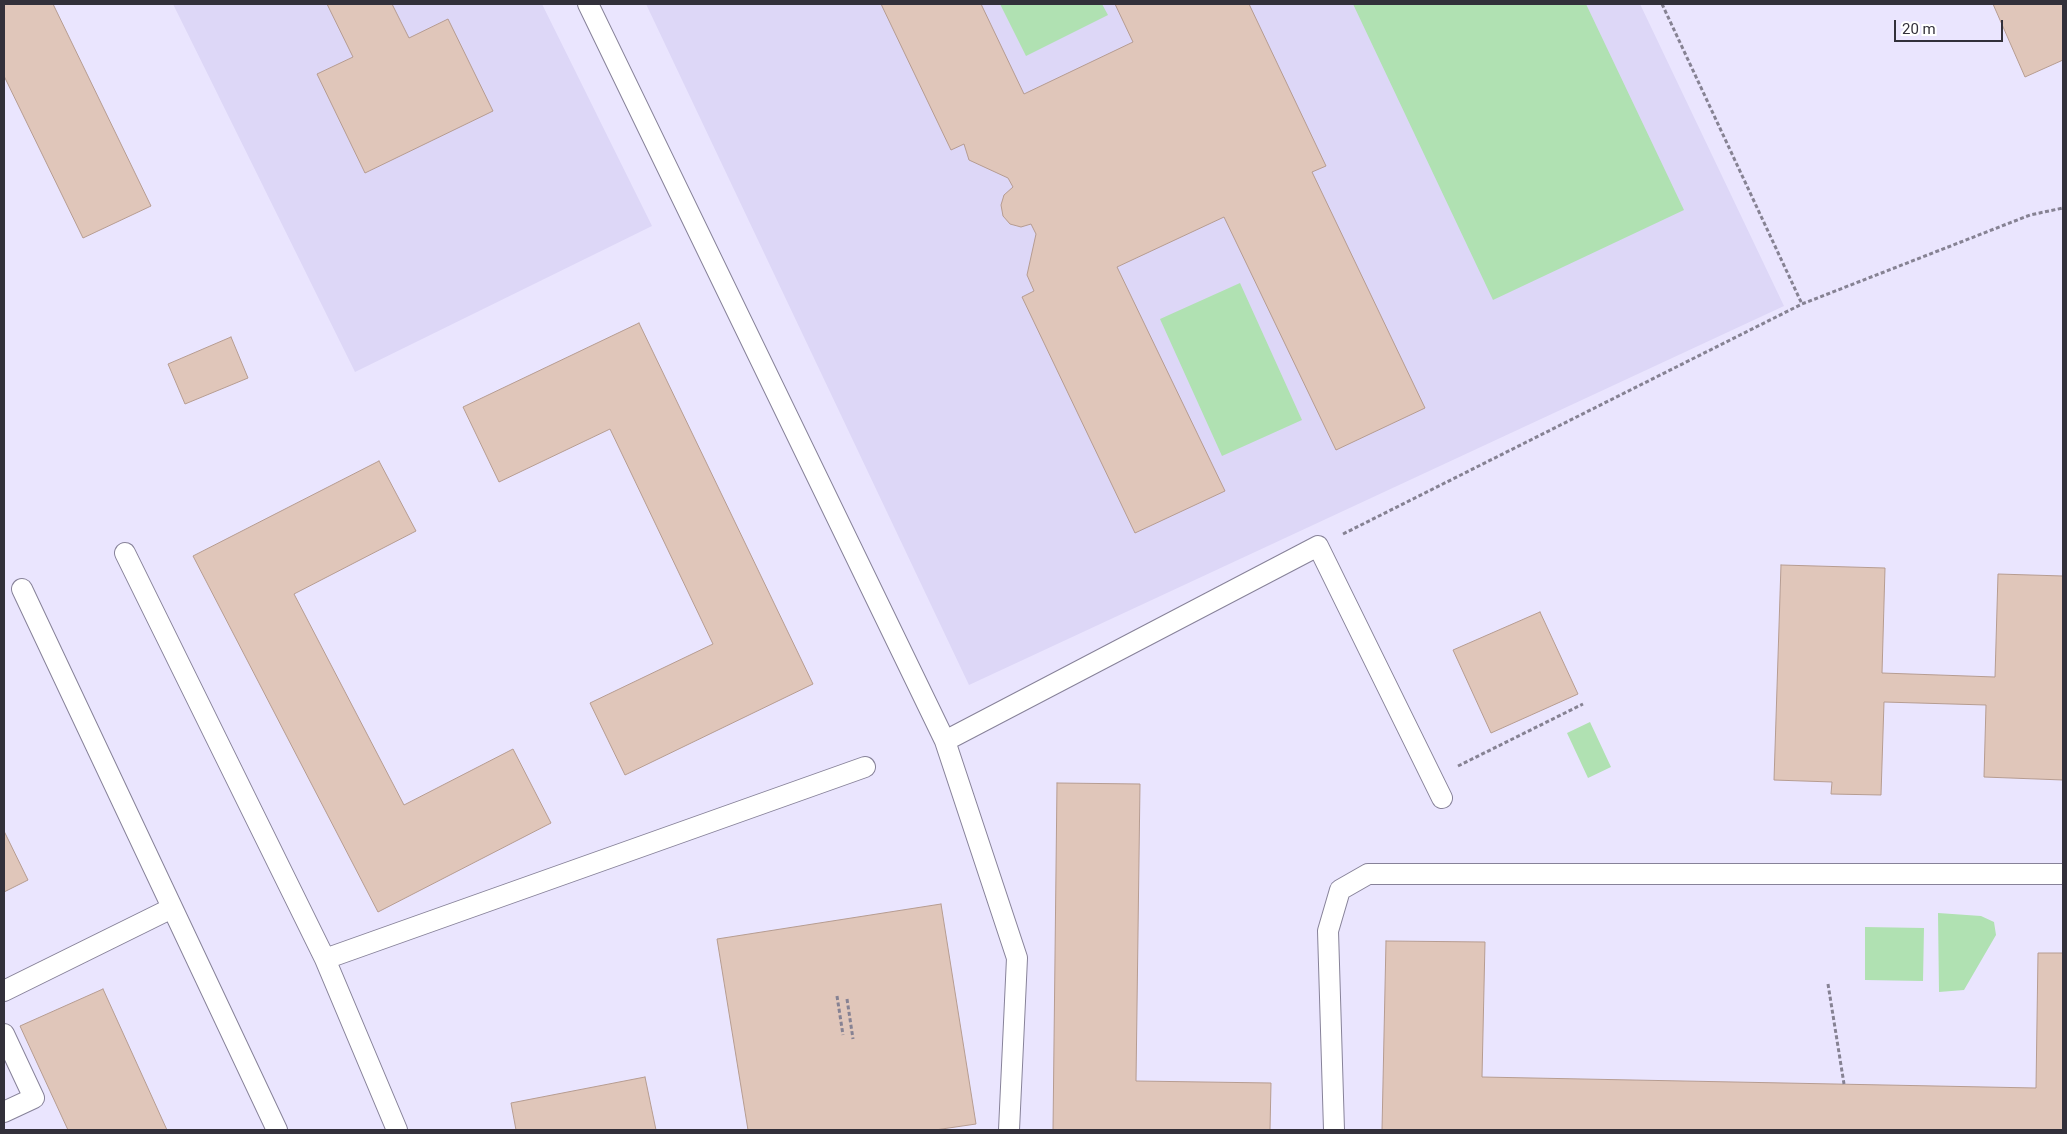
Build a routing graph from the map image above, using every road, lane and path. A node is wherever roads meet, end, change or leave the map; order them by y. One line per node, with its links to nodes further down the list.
1 (588, 4): 9 (lane)
2 (1662, 4): 4 (path)
3 (2063, 208): 4 (path)
4 (1802, 304): 5 (path)
5 (1318, 546): 9 (lane); 11 (lane)
6 (125, 553): 15 (lane)
7 (22, 588): 14 (lane)
8 (1583, 704): 11 (path)
9 (945, 741): 27 (lane)
10 (865, 767): 15 (lane)
11 (1433, 778): 12 (lane)
12 (1442, 798)
13 (2063, 874): 28 (lane)
14 (172, 908): 17 (lane); 25 (lane)
15 (326, 959): 26 (lane)
16 (1828, 984): 23 (path)
17 (4, 991)
18 (837, 996): 21 (path)
19 (847, 999): 22 (path)
20 (4, 1034): 24 (lane)
21 (843, 1035)
22 (853, 1038)
23 (1844, 1084)
24 (4, 1112)
25 (277, 1130)
26 (397, 1130)
27 (1009, 1130)
28 (1334, 1130)

